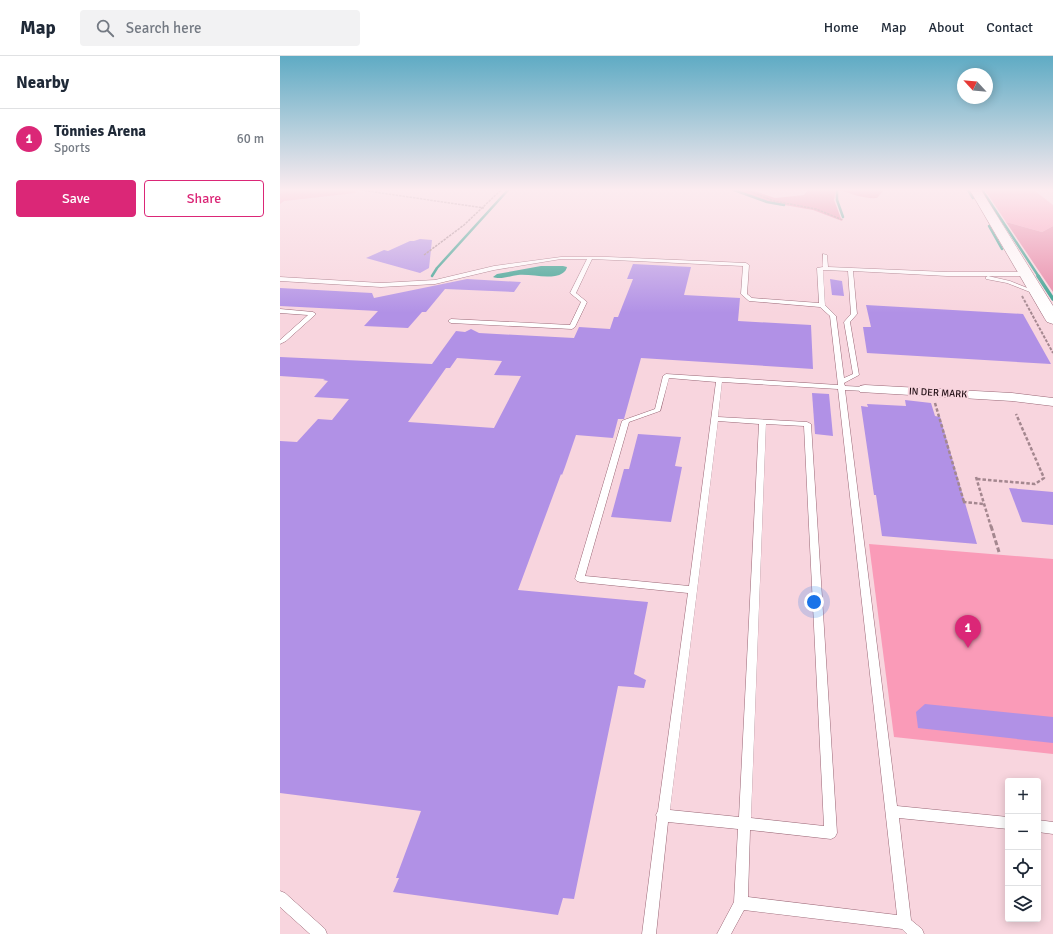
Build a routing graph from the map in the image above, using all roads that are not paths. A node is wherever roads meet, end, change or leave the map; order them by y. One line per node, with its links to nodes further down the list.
1 (999, 231): 6 (main road)
2 (825, 255): 4 (lane)
3 (590, 258): 8 (lane); 10 (lane); 13 (lane)
4 (823, 268): 5 (lane); 10 (lane)
5 (850, 271): 6 (lane); 7 (lane); 16 (lane)
6 (1027, 277): 7 (lane); 9 (main road)
7 (988, 278): 9 (lane)
8 (280, 279)
9 (1037, 293): 12 (main road)
10 (822, 305): 16 (lane)
11 (280, 311): 14 (lane)
12 (1053, 319)
13 (450, 321)
14 (280, 342)
15 (719, 380): 16 (lane); 21 (lane); 23 (lane)
16 (841, 385): 17 (lane); 24 (lane)
17 (865, 389): 18 (street, IN DER MARK)
18 (1012, 397): 19 (street, IN DER MARK); 20 (street, IN DER MARK)
19 (1053, 397)
20 (1053, 402)
21 (715, 419): 22 (lane); 23 (lane)
22 (764, 421): 27 (lane); 27 (lane)
23 (693, 590): 25 (lane)
24 (892, 811): 26 (lane); 32 (lane)
25 (662, 815): 27 (lane); 34 (lane)
26 (1005, 823)
27 (744, 824): 31 (lane)
28 (1041, 826): 29 (lane)
29 (1053, 828)
30 (280, 898): 33 (lane)
31 (741, 903): 32 (lane); 35 (lane)
32 (905, 923): 36 (lane)
33 (320, 934)
34 (649, 934)
35 (724, 934)
36 (917, 934)

